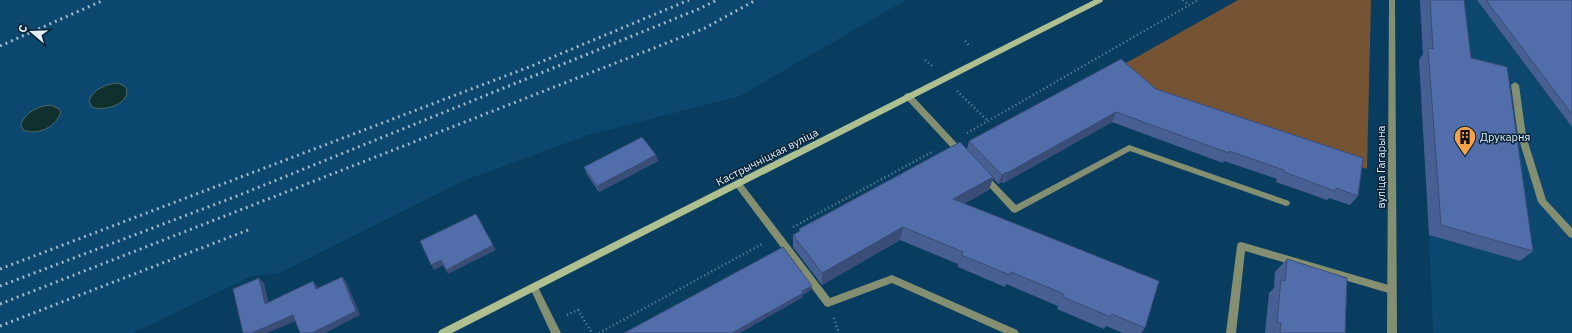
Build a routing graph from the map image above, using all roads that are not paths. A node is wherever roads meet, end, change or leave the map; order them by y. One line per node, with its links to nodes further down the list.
1 (1100, 0): 4 (main road, Кастрычніцкая вуліца)
2 (1392, 0): 11 (street, вуліца Гагарына)
3 (1514, 85): 9 (street)
4 (908, 96): 5 (street); 7 (main road, Кастрычніцкая вуліца)
5 (967, 159)
6 (978, 170): 8 (street)
7 (738, 184): 10 (main road, Кастрычніцкая вуліца); 14 (street)
8 (1286, 203)
9 (1572, 234)
10 (534, 288): 12 (main road, Кастрычніцкая вуліца); 13 (street)
11 (1392, 290): 15 (street); 16 (street, вуліца Гагарына)
12 (443, 333)
13 (556, 333)
14 (1014, 333)
15 (1231, 333)
16 (1392, 333)

